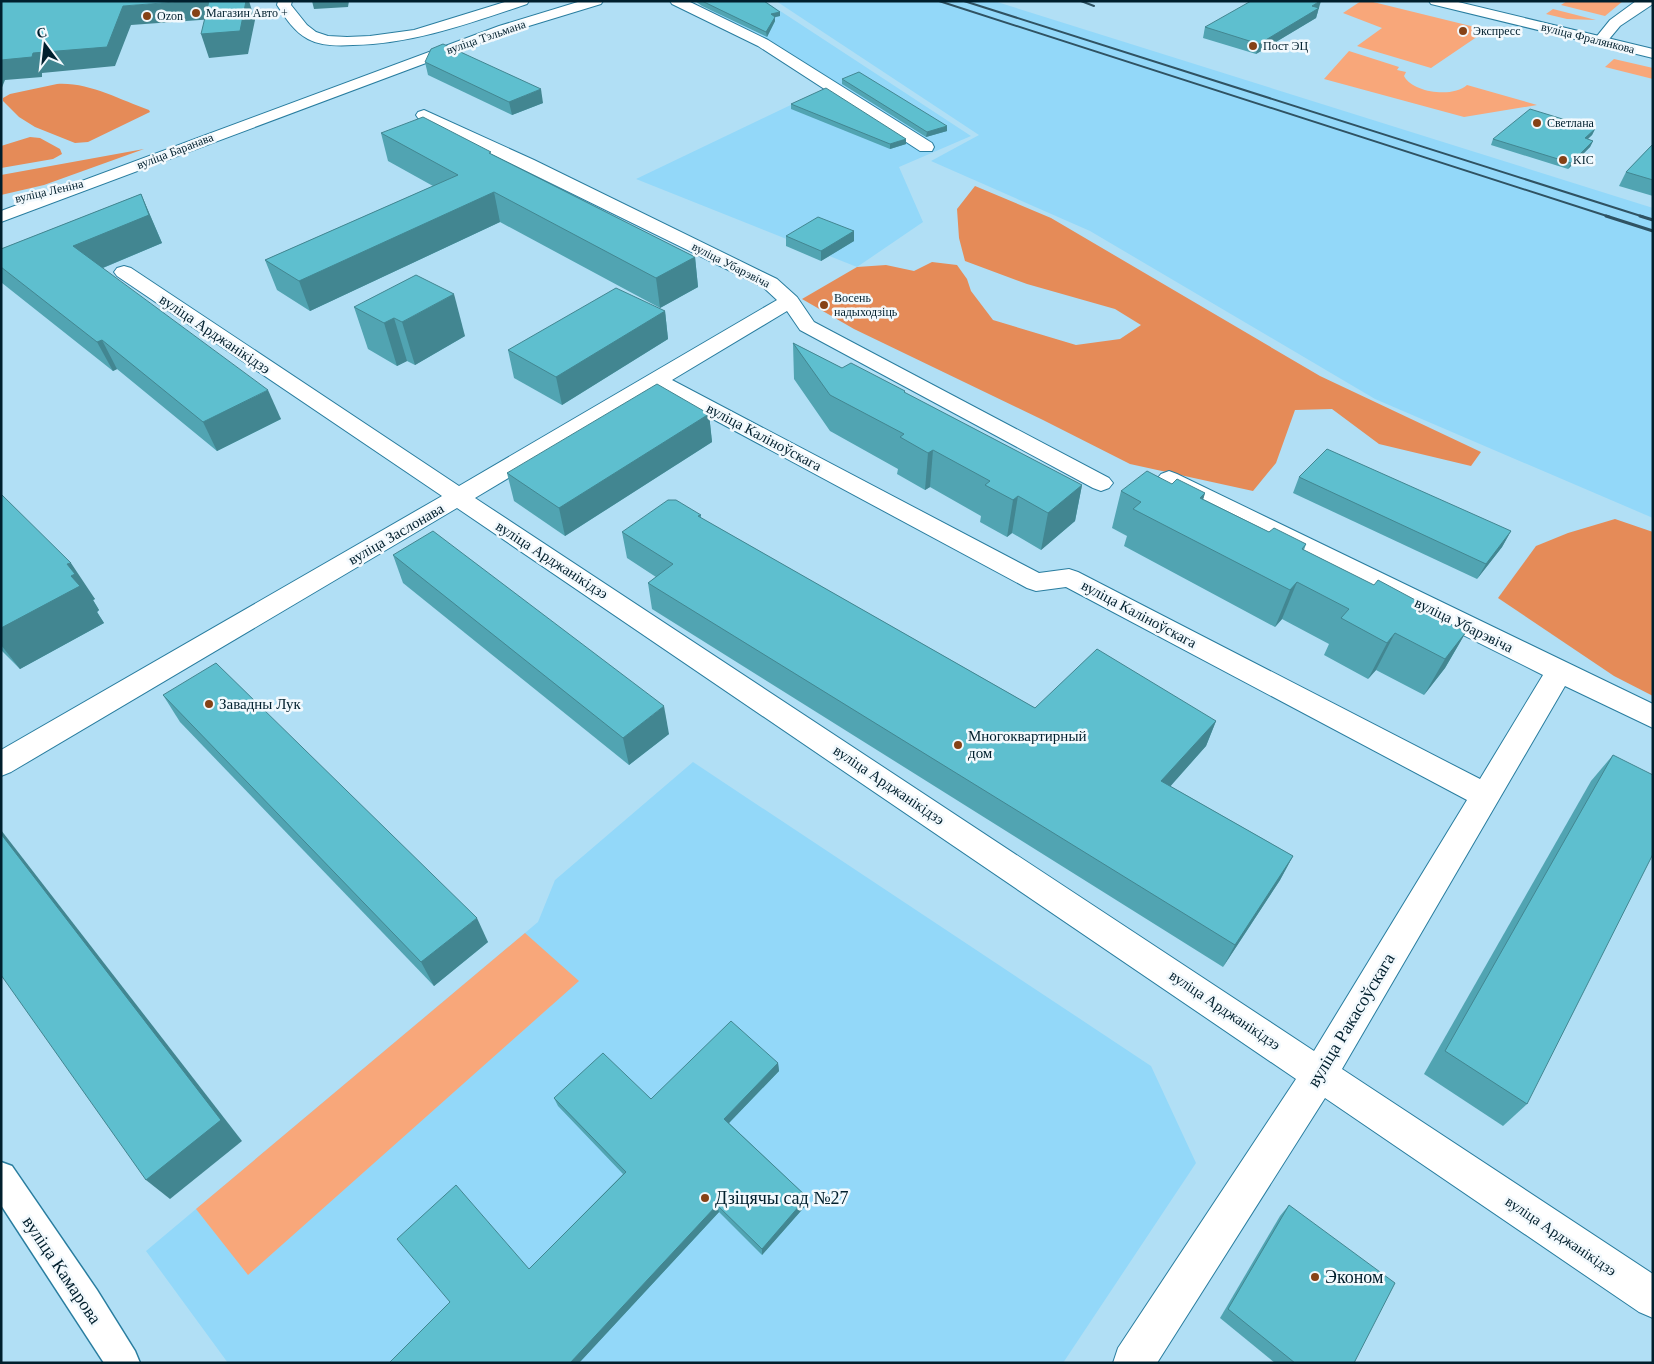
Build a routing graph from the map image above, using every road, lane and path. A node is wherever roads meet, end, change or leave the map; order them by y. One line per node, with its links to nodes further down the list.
1 (285, 1): 2 (street)
2 (522, 1)
3 (596, 1): 9 (street, вуліца Тэльмана)
4 (676, 1): 11 (street)
5 (1436, 1): 7 (street, вуліца Фралянкова)
6 (1648, 1): 7 (street)
7 (1600, 41): 8 (street, вуліца Фралянкова)
8 (1653, 54)
9 (349, 86): 12 (street, вуліца Баранава)
10 (424, 115): 16 (street, вуліца Убарэвіча)
11 (926, 147)
12 (97, 180): 13 (street, вуліца Леніна); 14 (street, вуліца Баранава)
13 (1, 202)
14 (1, 217)
15 (124, 272): 20 (street, вуліца Арджанікідзэ)
16 (790, 301): 17 (street, вуліца Заслонава); 19 (street, вуліца Убарэвіча)
17 (656, 380): 20 (street, вуліца Заслонава); 24 (street, вуліца Каліноўскага)
18 (1169, 479): 21 (street, вуліца Убарэвіча)
19 (1101, 483)
20 (459, 497): 23 (street, вуліца Заслонава); 25 (street, вуліца Арджанікідзэ)
21 (1559, 672): 22 (street, вуліца Убарэвіча); 24 (street, вуліца Ракасоўскага)
22 (1653, 717)
23 (1, 764)
24 (1485, 796): 25 (street, вуліца Ракасоўскага)
25 (1320, 1074): 27 (street, вуліца Арджанікідзэ); 29 (street, вуліца Ракасоўскага)
26 (1, 1177): 28 (street, вуліца Камарова)
27 (1653, 1298)
28 (123, 1363)
29 (1133, 1363)

